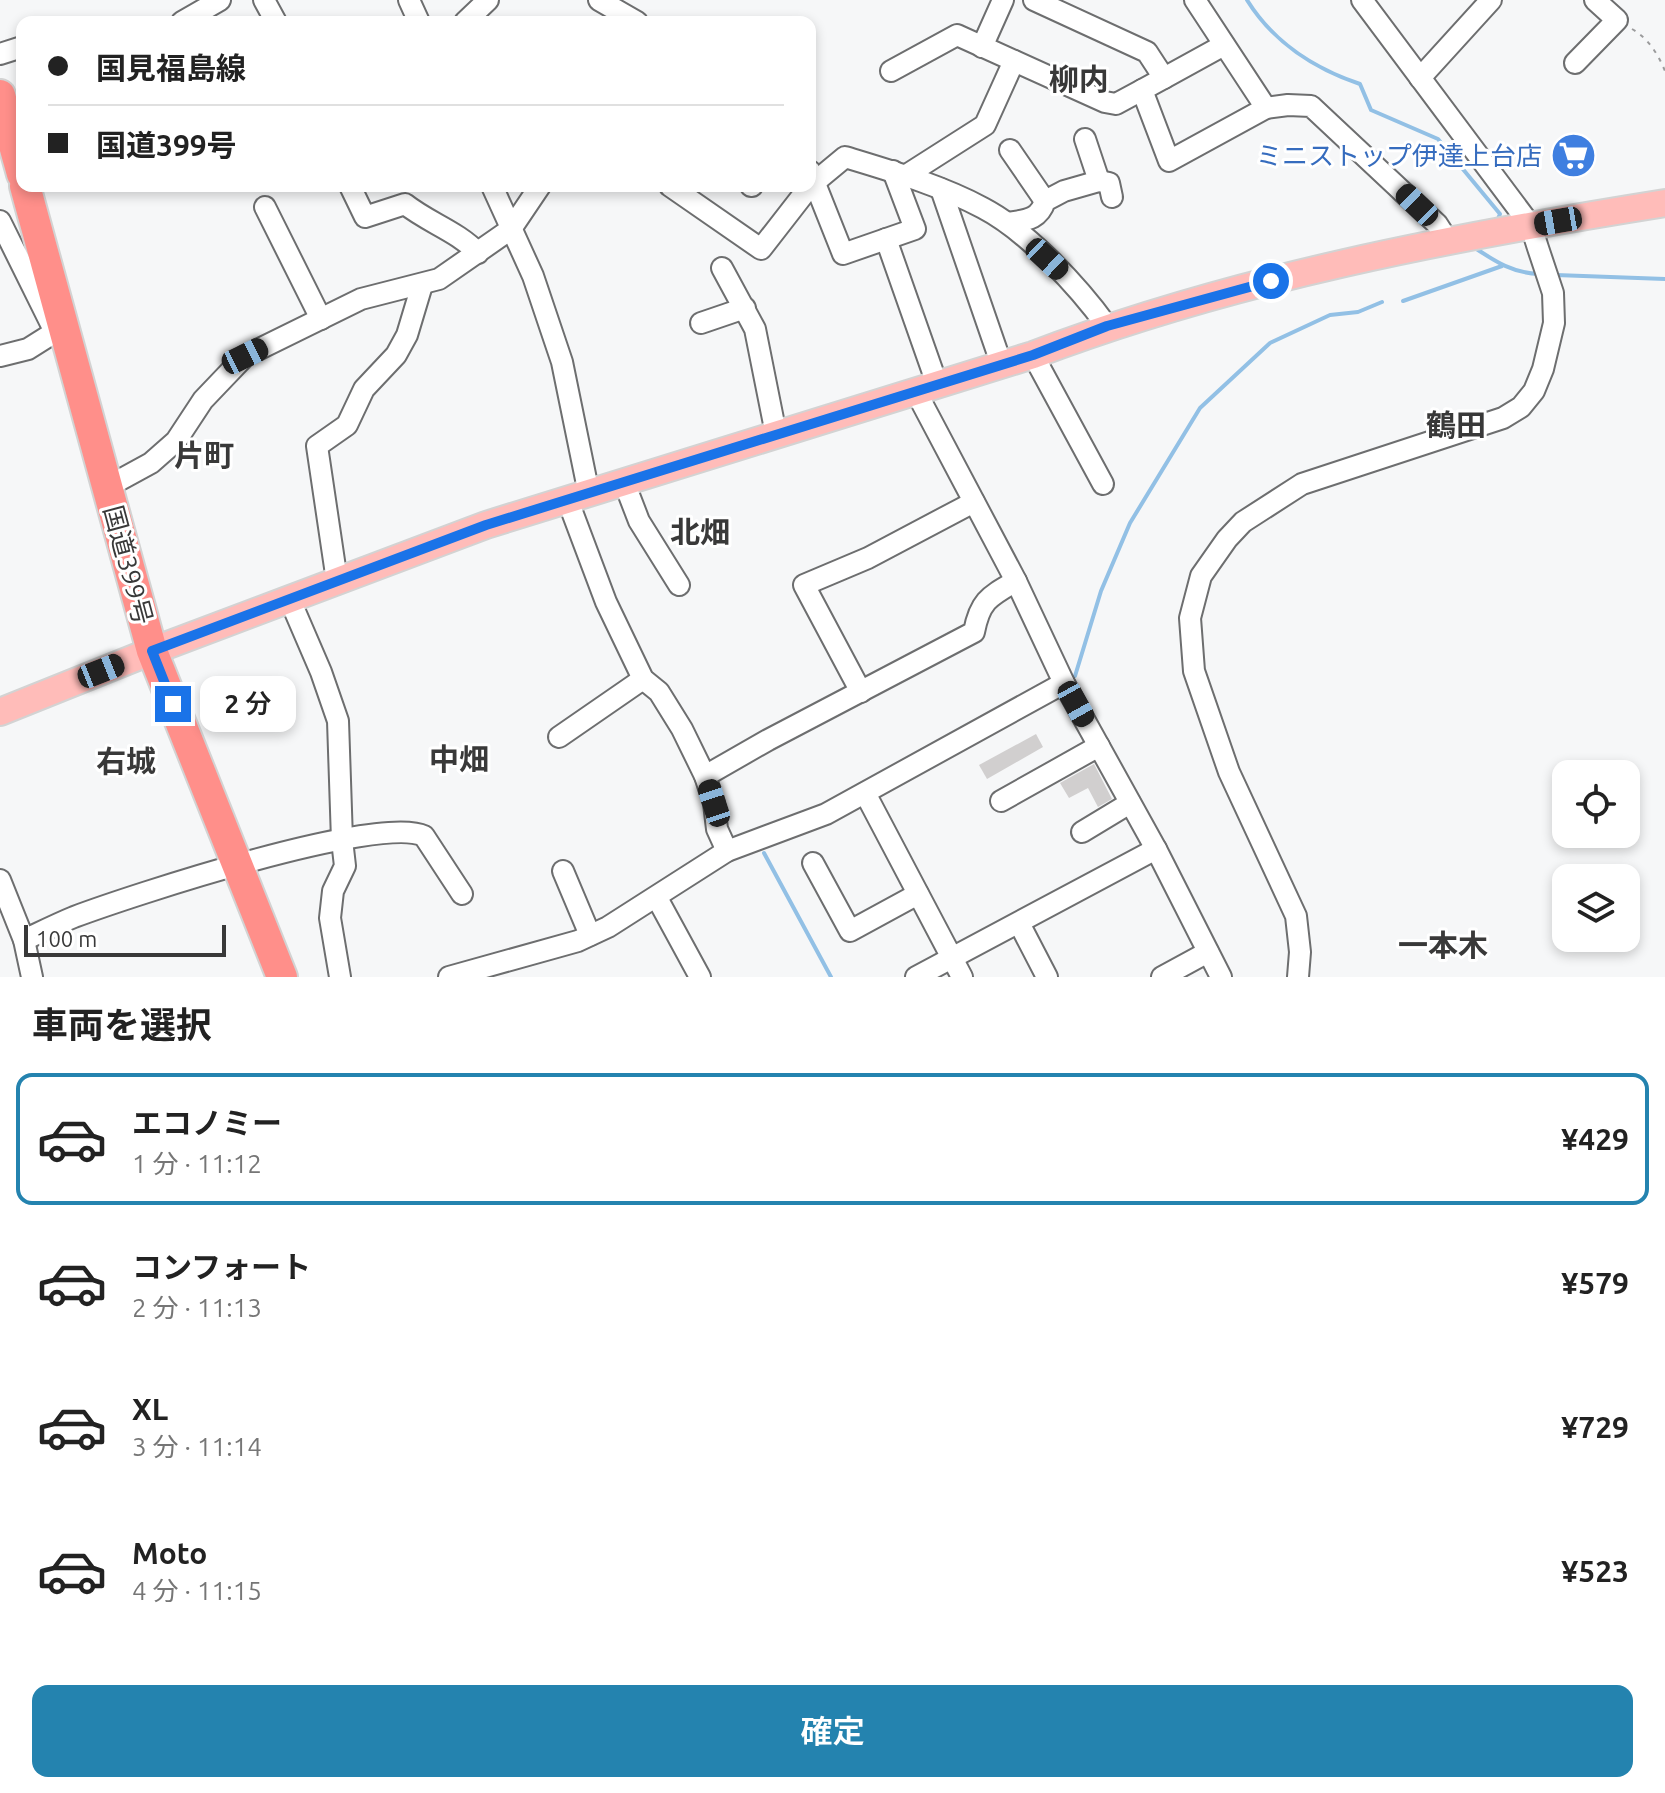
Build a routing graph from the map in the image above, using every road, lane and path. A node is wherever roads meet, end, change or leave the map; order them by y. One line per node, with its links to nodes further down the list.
1 (220, 0): 9 (street)
2 (488, 0): 10 (street)
3 (1003, 0): 13 (street)
4 (1034, 0): 18 (street)
5 (1195, 0): 12 (street)
6 (1362, 0): 19 (street)
7 (1491, 0): 19 (street)
8 (1595, 0): 11 (street)
9 (192, 16)
10 (471, 16)
11 (1617, 20): 15 (street); 17 (path)
12 (1224, 45): 18 (street); 22 (street)
13 (982, 47): 14 (street); 16 (street)
14 (1014, 61): 20 (street); 26 (street)
15 (1575, 63)
16 (891, 71)
17 (1665, 71)
18 (1164, 78): 20 (street)
19 (1420, 78): 41 (street)
20 (1142, 90): 22 (street)
21 (0, 95): 25 (highway, 国道399号)
22 (1266, 108): 44 (street)
23 (1085, 139): 36 (street)
24 (1010, 150): 36 (street)
25 (16, 152)
26 (899, 174): 27 (street); 28 (street); 43 (street)
27 (816, 177)
28 (941, 189): 40 (street); 55 (street)
29 (27, 192): 56 (highway, 国道399号)
30 (353, 192): 45 (street)
31 (495, 192): 42 (street)
32 (536, 192): 42 (street)
33 (679, 192): 34 (street)
34 (803, 192)
35 (816, 192): 43 (street)
36 (1045, 201): 40 (street)
37 (1665, 203): 41 (main road)
38 (265, 207): 49 (street)
39 (0, 221): 52 (street)
40 (1008, 223): 51 (street)
41 (1531, 226): 44 (main road); 104 (street)
42 (511, 229): 45 (street); 62 (street)
43 (886, 239): 57 (street)
44 (1448, 241): 51 (main road)
45 (478, 253): 47 (street)
46 (722, 268): 48 (street)
47 (422, 285): 49 (street); 64 (street)
48 (745, 308): 50 (street); 58 (street)
49 (321, 319): 61 (street)
50 (701, 323)
51 (1107, 326): 53 (main road)
52 (55, 332): 54 (street); 56 (street)
53 (1033, 355): 55 (main road); 60 (street)
54 (0, 356)
55 (1001, 363): 57 (main road)
56 (80, 381): 61 (highway, 国道399号)
57 (926, 387): 58 (main road); 63 (street)
58 (776, 434): 59 (main road)
59 (624, 482): 62 (main road); 66 (street)
60 (1103, 484)
61 (107, 487): 68 (highway, 国道399号)
62 (579, 497): 64 (main road); 69 (street)
63 (974, 502): 65 (street); 71 (street)
64 (337, 581): 67 (main road)
65 (1016, 581): 70 (street); 71 (street)
66 (679, 585)
67 (290, 600): 68 (main road); 80 (street)
68 (152, 651): 72 (main road); 84 (highway, 国道399号)
69 (643, 679): 73 (street); 75 (street)
70 (1064, 683): 74 (street); 76 (street)
71 (861, 692): 75 (street)
72 (0, 712)
73 (559, 737)
74 (1099, 746): 77 (street); 78 (street)
75 (705, 776): 82 (street)
76 (865, 793): 82 (street); 88 (street)
77 (1001, 801)
78 (1130, 803): 79 (street); 81 (street)
79 (1082, 832)
80 (342, 840): 84 (street); 87 (street); 97 (street)
81 (1156, 849): 90 (street); 93 (street)
82 (727, 851): 89 (street)
83 (813, 863): 88 (street)
84 (238, 864): 92 (street); 96 (highway, 国道399号)
85 (563, 871): 91 (street)
86 (0, 880): 92 (street)
87 (462, 894)
88 (918, 894): 94 (street)
89 (657, 898): 91 (street); 99 (street)
90 (1019, 923): 94 (street); 101 (street)
91 (590, 935): 98 (street)
92 (24, 940): 95 (street)
93 (1208, 952): 102 (street); 103 (street)
94 (954, 960): 100 (street)
95 (32, 977)
96 (282, 977)
97 (340, 977)
98 (449, 977)
99 (700, 977)
100 (916, 977)
101 (1047, 977)
102 (1162, 977)
103 (1221, 977)
104 (1298, 977)

